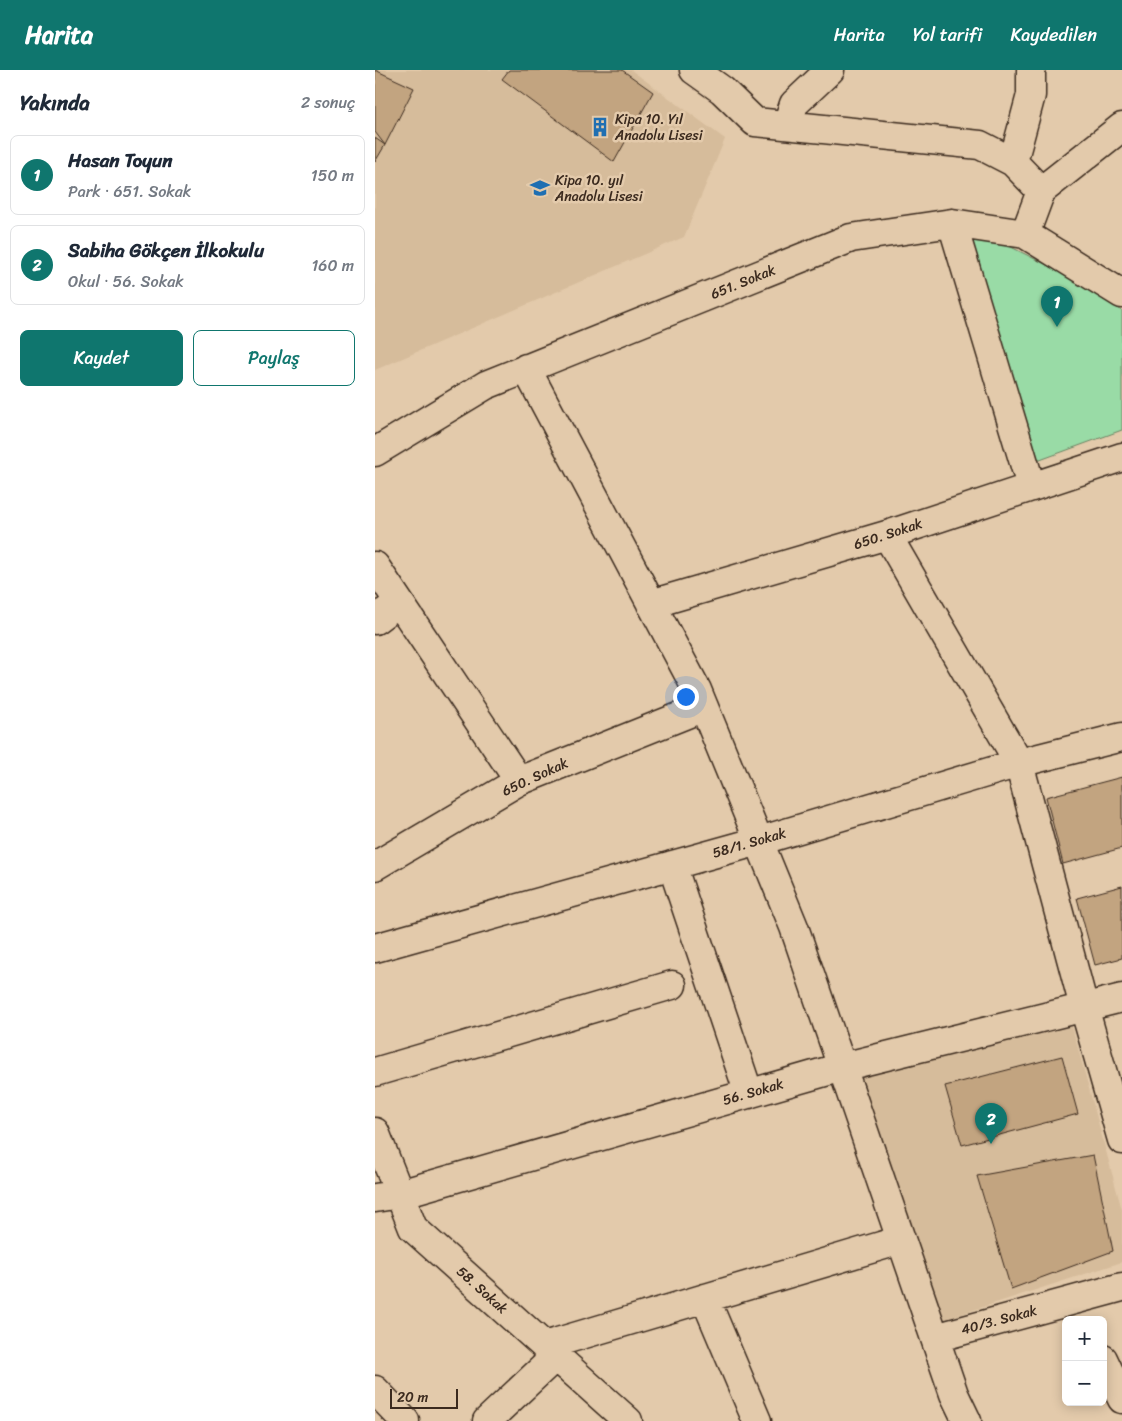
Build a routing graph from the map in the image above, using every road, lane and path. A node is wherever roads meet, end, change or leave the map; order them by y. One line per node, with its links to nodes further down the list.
1 (694, 70): 4 (street)
2 (830, 70): 4 (street)
3 (1031, 70): 6 (street)
4 (787, 125): 6 (street)
5 (1122, 127): 7 (street)
6 (1013, 162): 7 (street)
7 (1041, 191): 9 (street)
8 (952, 223): 9 (street, 651. Sokak); 11 (street, 651. Sokak); 14 (street)
9 (1025, 234): 10 (street, 651. Sokak)
10 (1122, 294)
11 (526, 368): 12 (street, 651. Sokak); 18 (street)
12 (375, 450)
13 (1122, 457): 14 (street, 650. Sokak)
14 (1031, 486): 15 (street, 650. Sokak)
15 (887, 535): 18 (street, 650. Sokak); 22 (street)
16 (375, 566): 17 (street)
17 (399, 602): 19 (street); 23 (street)
18 (651, 604): 20 (street)
19 (375, 620)
20 (704, 707): 23 (street, 650. Sokak); 24 (street)
21 (1122, 737): 22 (street, 58/1. Sokak)
22 (1019, 763): 24 (street, 58/1. Sokak); 30 (street)
23 (519, 781): 26 (street, 650. Sokak)
24 (759, 840): 25 (street, 58/1. Sokak); 31 (street)
25 (672, 865): 27 (street, 58/1. Sokak); 33 (street)
26 (375, 866)
27 (375, 948)
28 (672, 985): 32 (street)
29 (1122, 998): 30 (street, 56. Sokak)
30 (1084, 1007): 31 (street, 56. Sokak); 35 (street)
31 (842, 1067): 33 (street, 56. Sokak); 37 (street)
32 (375, 1072)
33 (749, 1094): 36 (street, 56. Sokak)
34 (375, 1132): 36 (street, 58. Sokak)
35 (1122, 1140)
36 (384, 1199): 42 (street, 58. Sokak)
37 (901, 1240): 39 (street); 41 (street)
38 (1122, 1287): 40 (street, 40/3. Sokak)
39 (705, 1298): 42 (street); 49 (street)
40 (1087, 1309): 41 (street, 40/3. Sokak)
41 (935, 1338): 50 (street)
42 (550, 1351): 47 (street); 48 (street, 58. Sokak)
43 (1104, 1361): 45 (street)
44 (375, 1390): 46 (street)
45 (1122, 1399)
46 (405, 1421)
47 (487, 1421)
48 (628, 1421)
49 (757, 1421)
50 (967, 1421)

